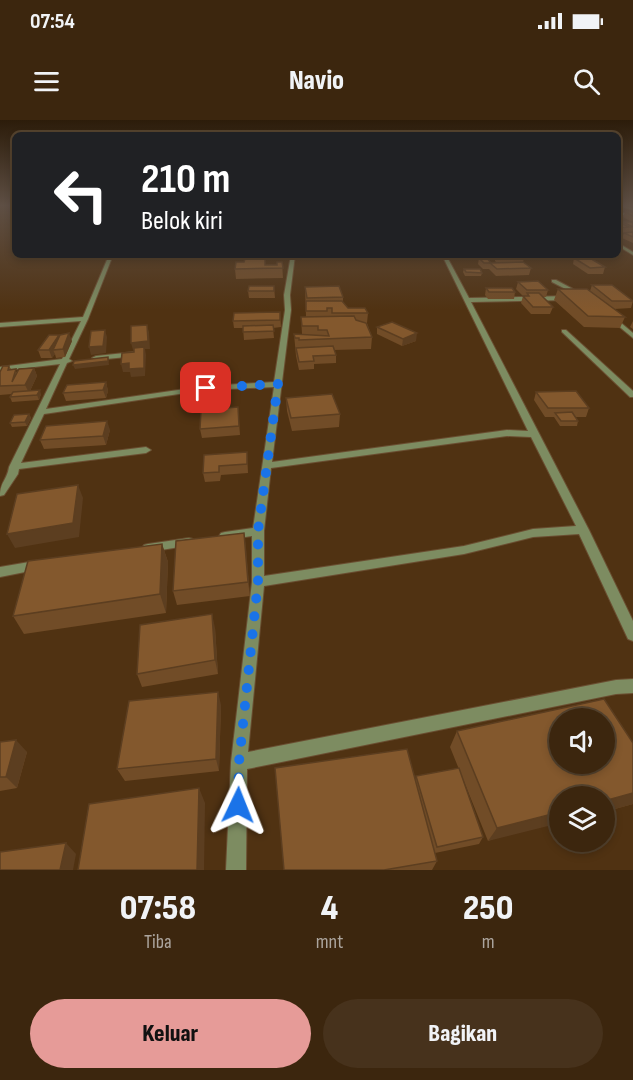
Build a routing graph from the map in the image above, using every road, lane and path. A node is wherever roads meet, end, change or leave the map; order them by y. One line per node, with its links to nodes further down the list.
1 (110, 258): 7 (street)
2 (293, 258): 16 (street)
3 (445, 258): 5 (street)
4 (554, 281): 5 (street)
5 (466, 300): 19 (street)
6 (602, 310): 10 (street)
7 (85, 319): 8 (street); 14 (street)
8 (0, 325)
9 (564, 331): 17 (street)
10 (633, 336)
11 (138, 354): 12 (street)
12 (85, 360)
13 (75, 361): 14 (street)
14 (64, 362): 15 (street); 18 (street)
15 (0, 369)
16 (278, 384): 18 (street); 21 (street)
17 (633, 395)
18 (41, 412): 22 (street)
19 (534, 434): 21 (street); 25 (street)
20 (146, 450): 22 (street)
21 (266, 466): 26 (street)
22 (14, 471): 23 (street); 24 (street)
23 (0, 475)
24 (0, 493)
25 (583, 530): 30 (street); 31 (street)
26 (258, 531): 27 (street); 30 (street)
27 (131, 551)
28 (50, 564): 29 (street)
29 (0, 572)
30 (258, 582): 33 (street)
31 (633, 635)
32 (633, 686): 33 (street)
33 (239, 762): 34 (street)
34 (236, 870)

